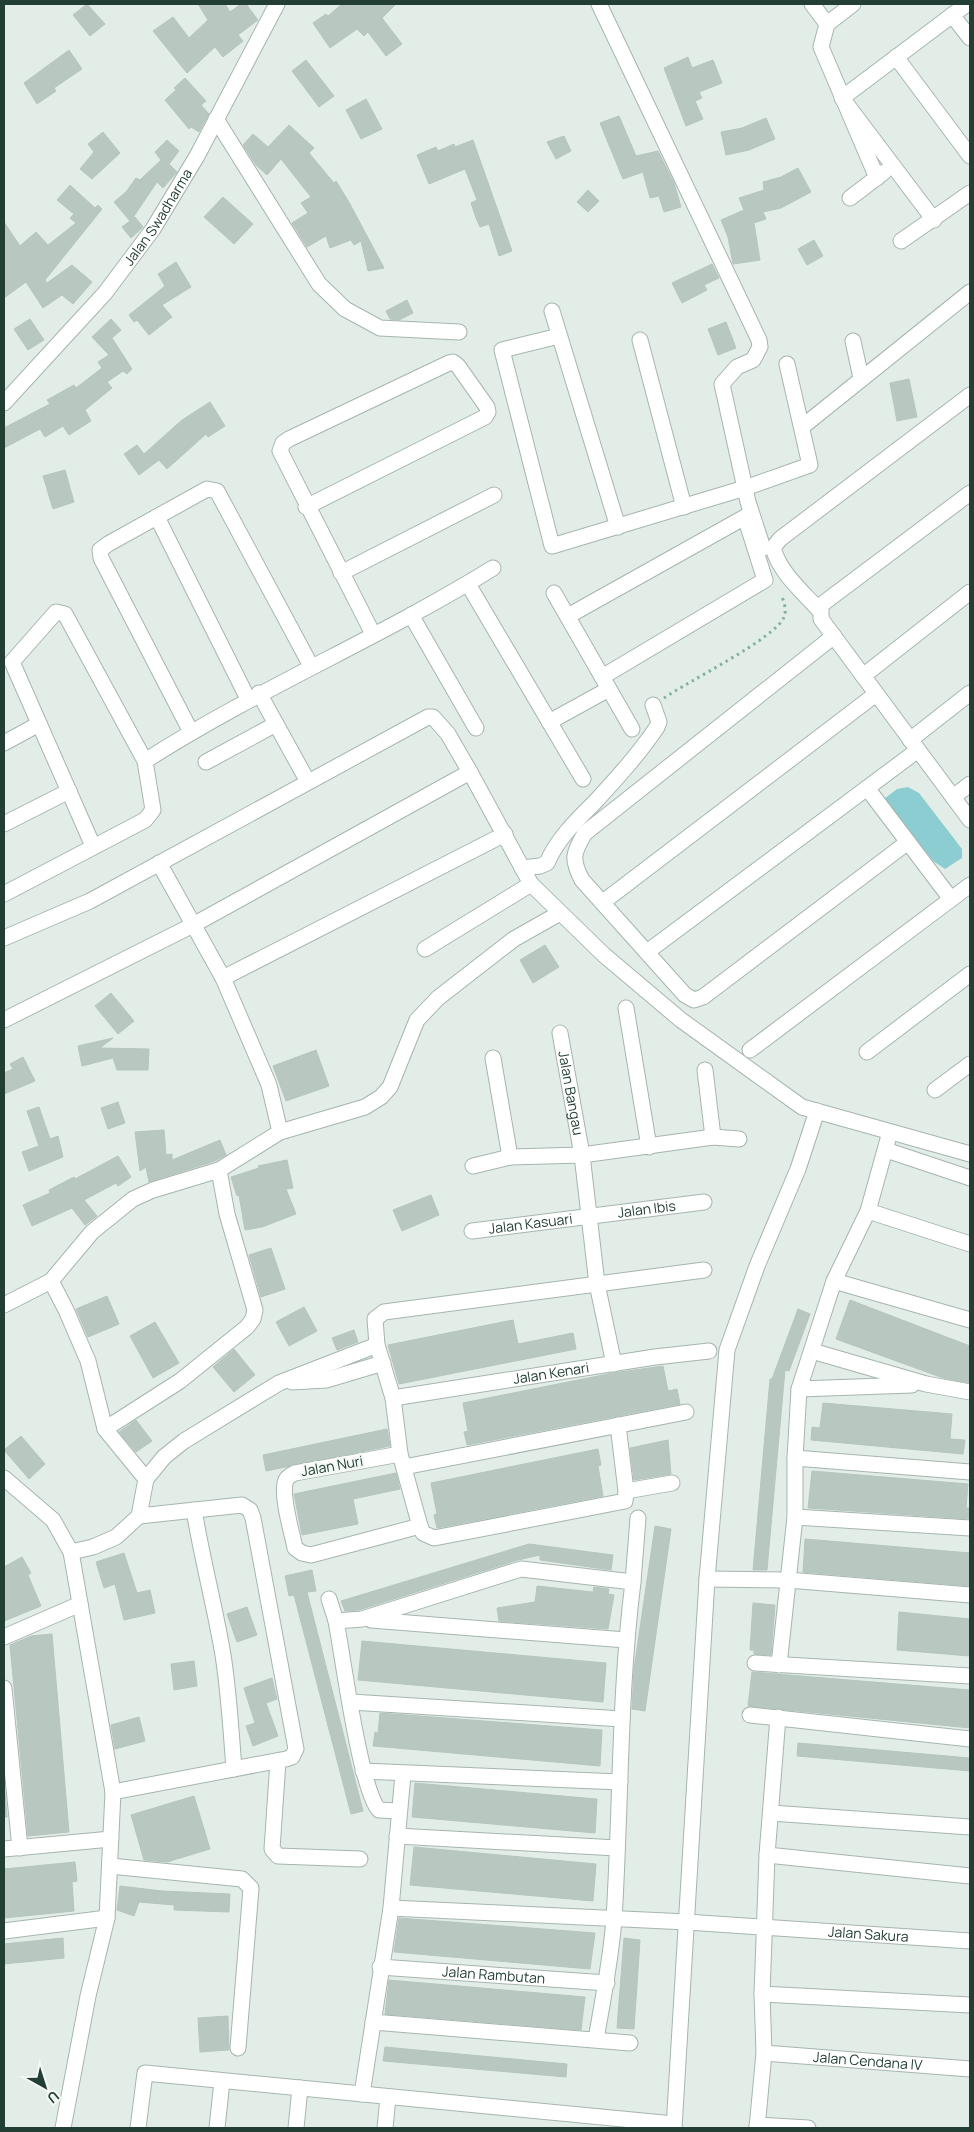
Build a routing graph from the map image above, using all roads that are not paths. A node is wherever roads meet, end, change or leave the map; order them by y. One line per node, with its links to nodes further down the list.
1 (277, 4): 11 (street, Jalan Swadharma)
2 (599, 4): 30 (street)
3 (812, 4): 7 (street)
4 (853, 4): 7 (street)
5 (967, 4): 6 (street)
6 (952, 15): 8 (street); 9 (street)
7 (827, 24): 10 (street)
8 (970, 38)
9 (896, 57): 10 (street); 12 (street)
10 (842, 98): 13 (street); 14 (street)
11 (216, 120): 21 (street); 28 (street, Jalan Swadharma)
12 (970, 156)
13 (892, 166): 14 (street); 17 (street)
14 (876, 178): 16 (street)
15 (970, 193): 17 (street)
16 (850, 198)
17 (934, 220): 18 (street)
18 (901, 241)
19 (970, 292): 26 (street)
20 (552, 311): 22 (street)
21 (459, 332)
22 (559, 336): 36 (street); 36 (street)
23 (640, 340): 34 (street)
24 (853, 341): 26 (street)
25 (787, 364): 29 (street)
26 (862, 378): 29 (street)
27 (970, 395): 43 (street)
28 (4, 404)
29 (802, 427): 30 (street)
30 (745, 488): 34 (street); 37 (street)
31 (970, 493): 43 (street)
32 (494, 495): 39 (street)
33 (306, 507): 33 (street); 39 (street)
34 (684, 507): 36 (street)
35 (157, 516): 48 (street); 53 (street); 60 (street)
36 (618, 527)
37 (763, 548)
38 (493, 568): 40 (street)
39 (341, 573): 46 (street)
40 (468, 584): 44 (street); 55 (street)
41 (970, 592): 49 (street)
42 (554, 593): 45 (street)
43 (820, 610): 47 (street)
44 (411, 615): 46 (street); 58 (street)
45 (568, 616): 50 (street); 50 (street)
46 (372, 634): 48 (street)
47 (834, 636): 49 (street); 83 (street)
48 (311, 666): 53 (street)
49 (862, 676): 52 (street)
50 (605, 683): 55 (street); 59 (street)
51 (970, 693): 62 (street)
52 (876, 694): 62 (street); 83 (street)
53 (254, 696): 57 (street); 60 (street)
54 (654, 705): 78 (street)
55 (549, 722): 66 (street)
56 (39, 724): 61 (street); 63 (street); 70 (street)
57 (276, 724): 64 (street); 67 (street)
58 (476, 728)
59 (632, 729)
60 (190, 732): 63 (street)
61 (4, 743)
62 (914, 745): 69 (street); 71 (street)
63 (145, 761): 76 (street)
64 (206, 762)
65 (470, 772): 67 (street); 74 (street); 85 (street)
66 (583, 779)
67 (308, 782): 77 (street)
68 (970, 784): 71 (street)
69 (867, 788): 75 (street); 88 (street)
70 (69, 791): 73 (street); 76 (street)
71 (953, 798): 72 (street)
72 (970, 820)
73 (4, 824)
74 (505, 834): 78 (street); 90 (street)
75 (908, 842): 82 (street); 88 (street)
76 (93, 846): 81 (street)
77 (159, 863): 85 (street); 86 (street)
78 (522, 868): 79 (street)
79 (531, 884): 84 (street); 87 (street)
80 (970, 885): 82 (street)
81 (4, 894)
82 (952, 899): 94 (street)
83 (603, 902): 88 (street)
84 (560, 913): 100 (street); 101 (street)
85 (193, 925): 90 (street); 92 (street)
86 (4, 938)
87 (425, 948)
88 (648, 952)
89 (970, 974): 95 (street)
90 (223, 978): 101 (street)
91 (626, 1008): 105 (street)
92 (4, 1020)
93 (560, 1032): 108 (street, Jalan Bangau)
94 (750, 1050)
95 (867, 1052)
96 (493, 1058): 109 (street)
97 (970, 1064): 99 (street)
98 (705, 1070): 103 (street)
99 (935, 1090)
100 (817, 1111): 102 (street); 151 (street)
101 (280, 1132): 111 (street)
102 (890, 1132): 106 (street); 107 (street)
103 (713, 1137): 104 (street); 105 (street)
104 (739, 1139)
105 (649, 1147): 108 (street)
106 (886, 1150): 112 (street); 114 (street)
107 (970, 1154)
108 (582, 1155): 109 (street); 115 (street, Jalan Bangau)
109 (510, 1157): 110 (street)
110 (472, 1166)
111 (219, 1170): 120 (street); 136 (street)
112 (970, 1178)
113 (704, 1202): 115 (street, Jalan Ibis)
114 (868, 1211): 117 (street); 119 (street)
115 (589, 1217): 116 (street, Jalan Kasuari); 121 (street, Jalan Bangau)
116 (472, 1231)
117 (970, 1244)
118 (704, 1270): 121 (street)
119 (834, 1280): 123 (street); 126 (street)
120 (51, 1281): 122 (street); 136 (street)
121 (597, 1284): 124 (street); 128 (street, Jalan Bangau)
122 (4, 1305)
123 (970, 1320)
124 (377, 1345): 127 (street); 129 (street)
125 (710, 1351): 128 (street, Jalan Kenari)
126 (812, 1351): 130 (street); 131 (street)
127 (383, 1363): 129 (street); 133 (street)
128 (614, 1364): 133 (street, Jalan Kenari)
129 (279, 1383): 141 (street)
130 (926, 1384): 131 (street); 132 (street)
131 (799, 1389): 137 (street)
132 (970, 1392)
133 (393, 1398): 138 (street)
134 (686, 1412): 135 (street)
135 (618, 1426): 138 (street); 143 (street)
136 (105, 1429): 141 (street)
137 (794, 1458): 139 (street); 146 (street)
138 (402, 1461): 148 (street); 148 (street, Jalan Nuri)
139 (970, 1472)
140 (4, 1478): 150 (street)
141 (146, 1479): 145 (street)
142 (672, 1482): 143 (street)
143 (626, 1492): 148 (street)
144 (194, 1510): 145 (street); 170 (street); 171 (street)
145 (139, 1516): 150 (street)
146 (795, 1516): 149 (street); 152 (street)
147 (638, 1518): 153 (street)
148 (420, 1526)
149 (970, 1528)
150 (72, 1552): 156 (street)
151 (707, 1579): 152 (street); 191 (street)
152 (788, 1580): 154 (street); 162 (street)
153 (634, 1582): 157 (street); 160 (street)
154 (970, 1595)
155 (330, 1599): 158 (street)
156 (80, 1604): 159 (street); 175 (street)
157 (362, 1619): 158 (street); 160 (street)
158 (336, 1621): 165 (street)
159 (4, 1637)
160 (626, 1640): 168 (street)
161 (755, 1663): 162 (street)
162 (779, 1664): 163 (street)
163 (970, 1676)
164 (4, 1692): 181 (street)
165 (351, 1702): 168 (street); 172 (street)
166 (750, 1715): 167 (street)
167 (778, 1717): 169 (street); 177 (street)
168 (622, 1719): 174 (street)
169 (970, 1738)
170 (278, 1761): 171 (street); 185 (street)
171 (234, 1769): 175 (street)
172 (363, 1771): 173 (street); 176 (street)
173 (403, 1774): 174 (street); 176 (street)
174 (620, 1782): 182 (street)
175 (113, 1792): 180 (street)
176 (399, 1811): 179 (street)
177 (771, 1813): 178 (street); 184 (street)
178 (970, 1827)
179 (397, 1836): 182 (street); 188 (street)
180 (111, 1839): 181 (street); 186 (street)
181 (20, 1848): 183 (street)
182 (617, 1848): 190 (street)
183 (4, 1850)
184 (767, 1855): 187 (street); 192 (street)
185 (360, 1859)
186 (110, 1866): 189 (street); 202 (street)
187 (970, 1876)
188 (391, 1908): 190 (street, Jalan Sakura); 195 (street)
189 (107, 1918): 193 (street); 211 (street)
190 (614, 1920): 191 (street, Jalan Sakura); 196 (street)
191 (687, 1922): 192 (street, Jalan Sakura); 209 (street)
192 (765, 1928): 194 (street, Jalan Sakura); 197 (street)
193 (4, 1931)
194 (970, 1941)
195 (380, 1967): 196 (street, Jalan Rambutan); 199 (street)
196 (606, 1983): 200 (street)
197 (762, 1994): 198 (street); 203 (street)
198 (970, 2005)
199 (373, 2022): 200 (street); 207 (street)
200 (596, 2039): 201 (street)
201 (630, 2043)
202 (238, 2048)
203 (764, 2053): 204 (street, Jalan Cendana IV); 210 (street)
204 (970, 2069)
205 (222, 2081): 206 (street); 212 (street); 213 (street)
206 (300, 2088): 207 (street); 214 (street)
207 (362, 2094): 208 (street)
208 (388, 2097): 209 (street); 215 (street)
209 (674, 2126)
210 (757, 2127): 216 (street)
211 (63, 2128)
212 (138, 2128)
213 (217, 2128)
214 (296, 2128)
215 (385, 2128)
216 (808, 2128)

